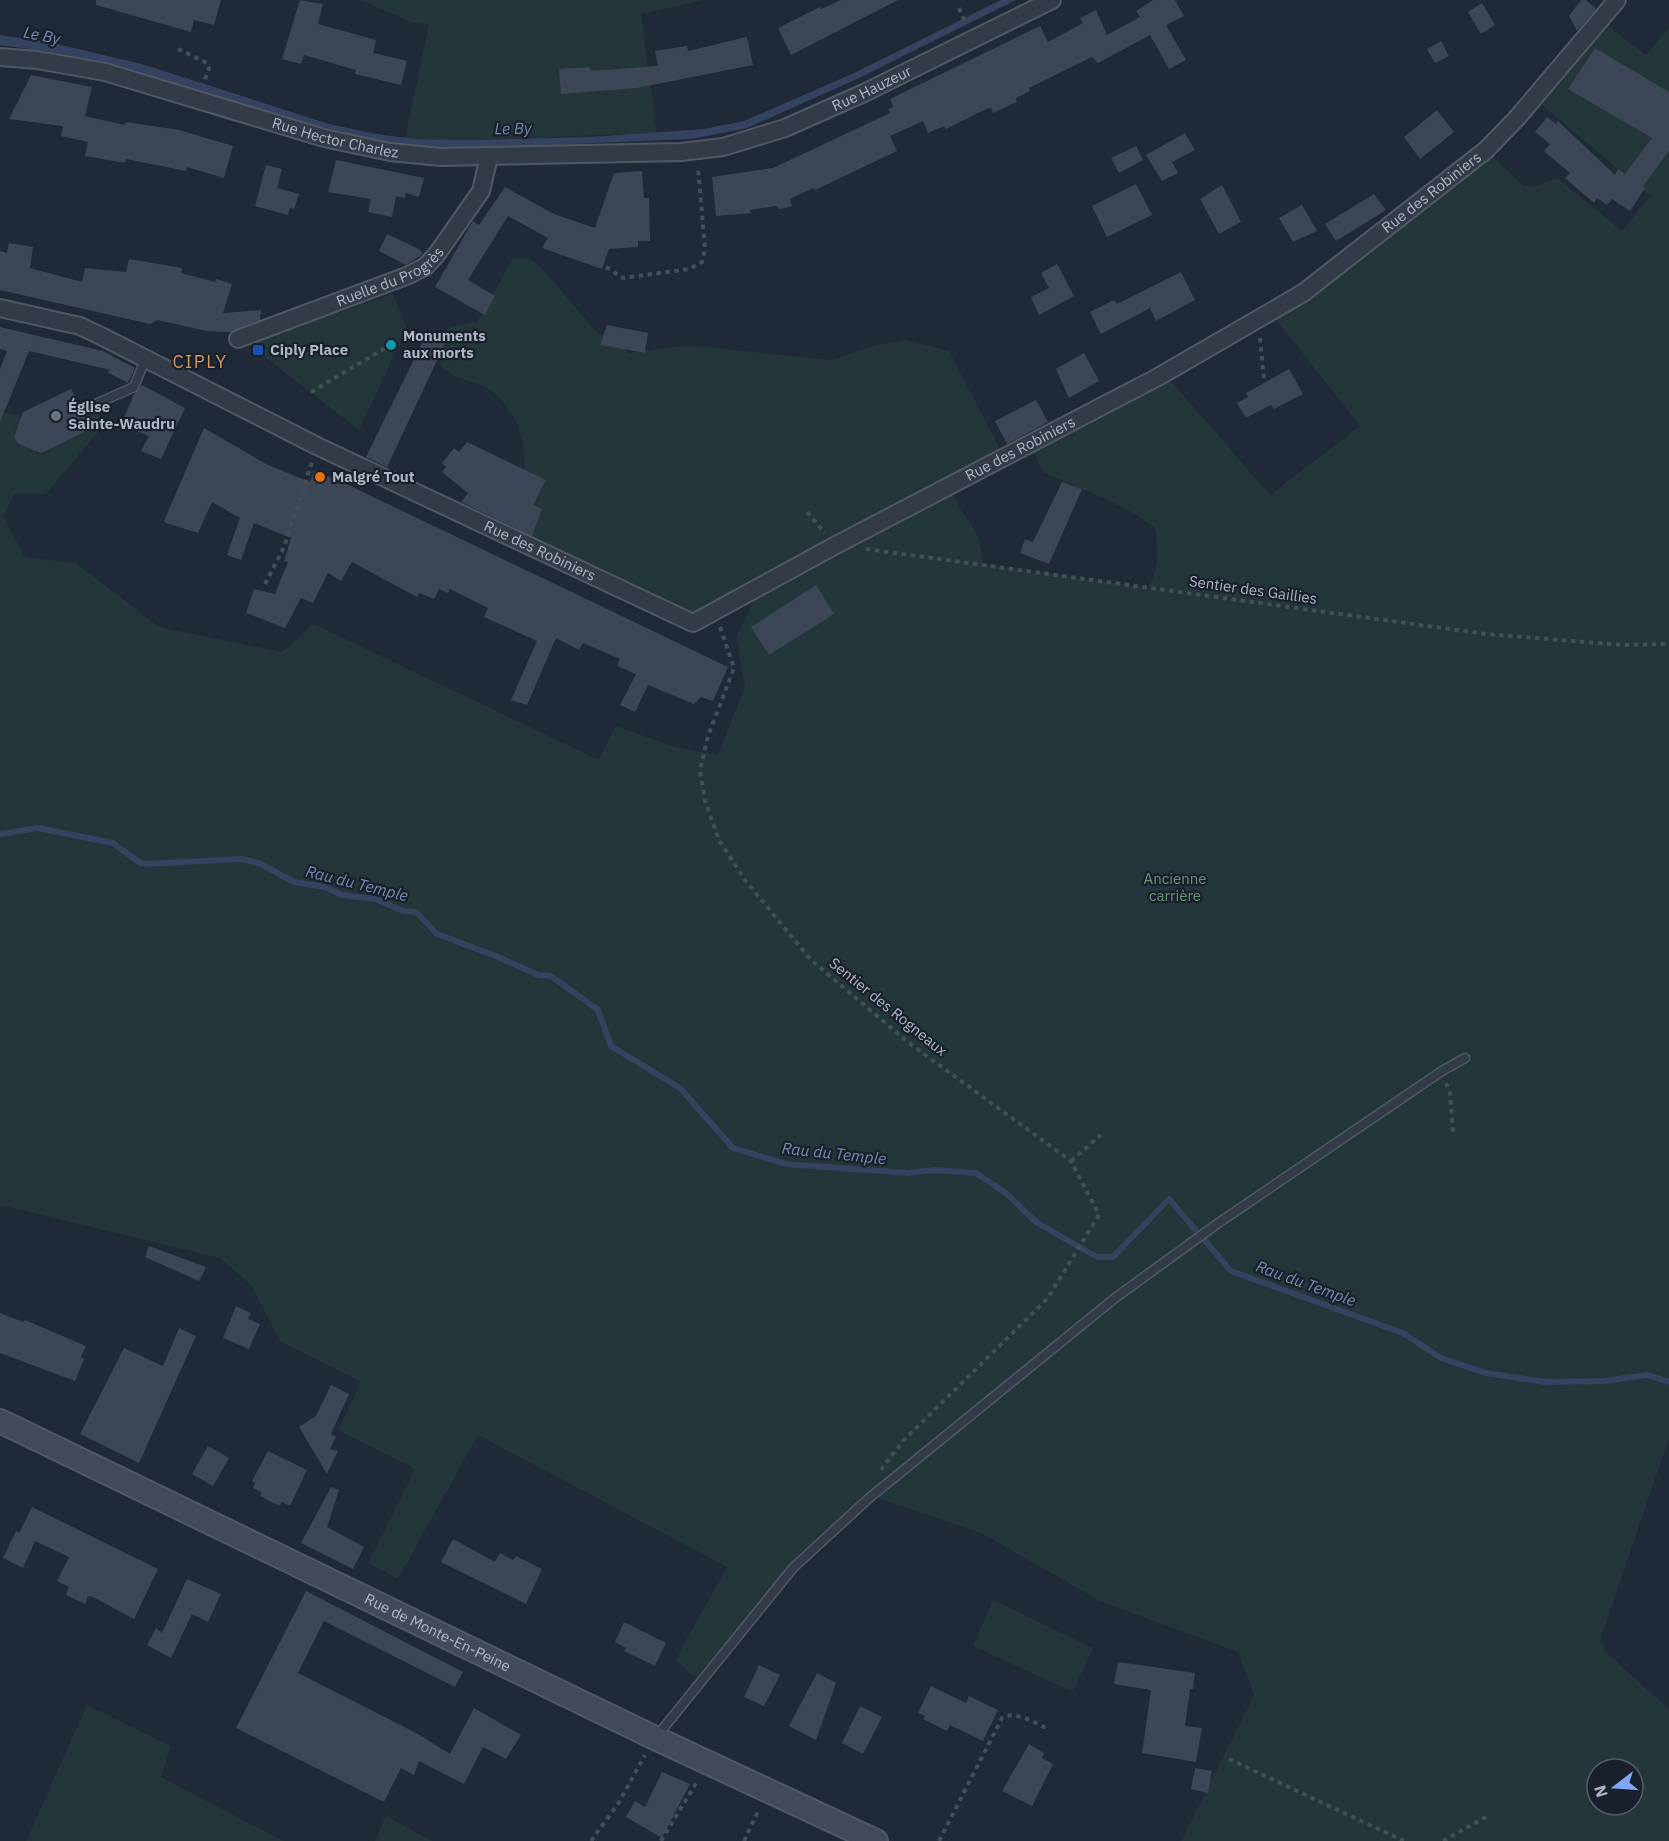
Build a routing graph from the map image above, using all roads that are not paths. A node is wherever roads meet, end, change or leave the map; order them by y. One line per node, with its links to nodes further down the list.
1 (1052, 0): 4 (street, Rue Hauzeur)
2 (1617, 0): 8 (street, Rue des Robiniers)
3 (0, 57): 5 (street, Rue Hector Charlez)
4 (688, 151): 5 (street, Rue Hector Charlez)
5 (489, 157): 7 (street, Ruelle du Progrès)
6 (0, 308): 8 (street)
7 (238, 339)
8 (145, 360): 9 (lane)
9 (82, 410)
10 (1465, 1058): 12 (lane)
11 (0, 1421): 12 (main road, Rue de Monte-En-Peine)
12 (655, 1738): 13 (main road, Rue de Monte-En-Peine)
13 (876, 1841)

